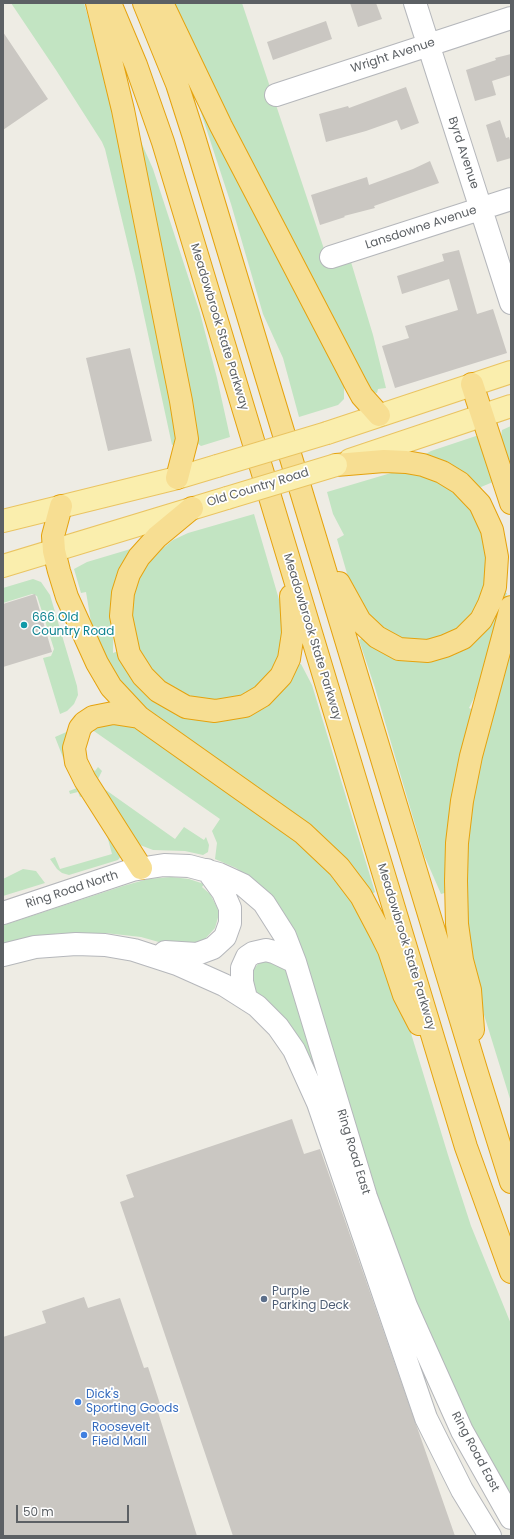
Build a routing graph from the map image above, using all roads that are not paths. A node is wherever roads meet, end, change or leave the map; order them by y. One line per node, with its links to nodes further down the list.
1 (96, 3): 19 (highway)
2 (110, 3): 26 (highway, Meadowbrook State Parkway)
3 (144, 3): 24 (highway)
4 (162, 3): 16 (highway)
5 (415, 3): 7 (street, Byrd Avenue)
6 (511, 18): 7 (street, Wright Avenue)
7 (428, 44): 8 (street, Wright Avenue); 10 (street, Byrd Avenue)
8 (276, 95)
9 (511, 199): 10 (street, Lansdowne Avenue)
10 (481, 209): 11 (street, Lansdowne Avenue); 12 (street, Byrd Avenue)
11 (331, 257)
12 (511, 303)
13 (511, 372): 14 (main road)
14 (472, 384): 16 (main road); 17 (highway)
15 (511, 406): 17 (main road, Old Country Road)
16 (379, 415): 19 (main road, bridge)
17 (482, 416): 18 (main road, Old Country Road); 20 (highway)
18 (336, 465): 22 (main road, Old Country Road, bridge); 24 (highway)
19 (178, 478): 21 (main road)
20 (511, 503)
21 (61, 506): 23 (main road); 25 (highway)
22 (192, 508): 25 (main road, Old Country Road); 26 (highway)
23 (3, 521)
24 (318, 546): 38 (highway)
25 (54, 551): 27 (main road, Old Country Road); 29 (highway)
26 (289, 563): 37 (highway, Meadowbrook State Parkway)
27 (3, 566)
28 (511, 607): 38 (highway)
29 (139, 717): 30 (highway); 37 (highway)
30 (141, 868): 31 (street, Ring Road East); 32 (street, Ring Road North)
31 (207, 870): 33 (street); 35 (street, Ring Road East)
32 (3, 913)
33 (134, 950): 34 (street); 36 (street, Ring Road East)
34 (3, 955)
35 (295, 962): 36 (street); 42 (street, Ring Road East)
36 (246, 998): 41 (street, Ring Road East)
37 (442, 1068): 40 (highway, Meadowbrook State Parkway)
38 (476, 1073): 39 (highway)
39 (511, 1182)
40 (511, 1272)
41 (404, 1372): 42 (street); 44 (street, Ring Road East)
42 (434, 1372): 43 (street, Ring Road East)
43 (511, 1518)
44 (490, 1536)

